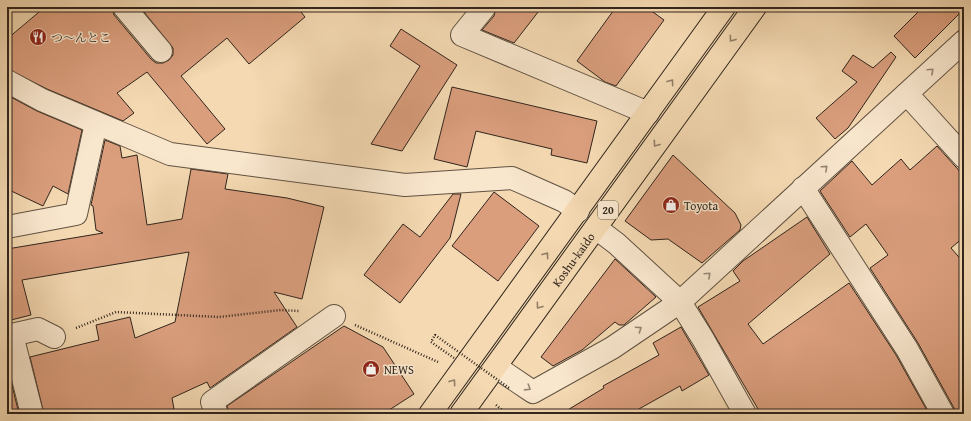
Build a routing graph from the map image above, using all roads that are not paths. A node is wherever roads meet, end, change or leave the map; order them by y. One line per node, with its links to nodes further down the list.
1 (124, 7): 6 (street)
2 (482, 7): 9 (street)
3 (724, 7): 9 (highway, Koshu-kaido / 20, one-way to 3)
4 (755, 7): 15 (highway, Koshu-kaido / 20, one-way to 15)
5 (964, 41): 8 (street, one-way to 5)
6 (161, 51)
7 (7, 81): 10 (street)
8 (907, 94): 11 (street); 12 (street, one-way to 8)
9 (648, 113): 13 (highway, Koshu-kaido / 20)
10 (96, 123): 13 (street); 14 (street)
11 (964, 157)
12 (803, 188): 16 (street, one-way to 12); 26 (street)
13 (578, 211): 23 (highway, Koshu-kaido / 20, one-way to 13)
14 (7, 227)
15 (596, 228): 16 (street); 20 (highway, Koshu-kaido / 20, one-way to 20)
16 (680, 302): 20 (street, one-way to 16); 25 (street)
17 (334, 316): 22 (street)
18 (9, 336): 19 (street); 21 (street)
19 (54, 337)
20 (496, 367): 24 (highway, Koshu-kaido / 20)
21 (32, 414)
22 (217, 414)
23 (430, 414)
24 (462, 414)
25 (745, 414)
26 (943, 414)

